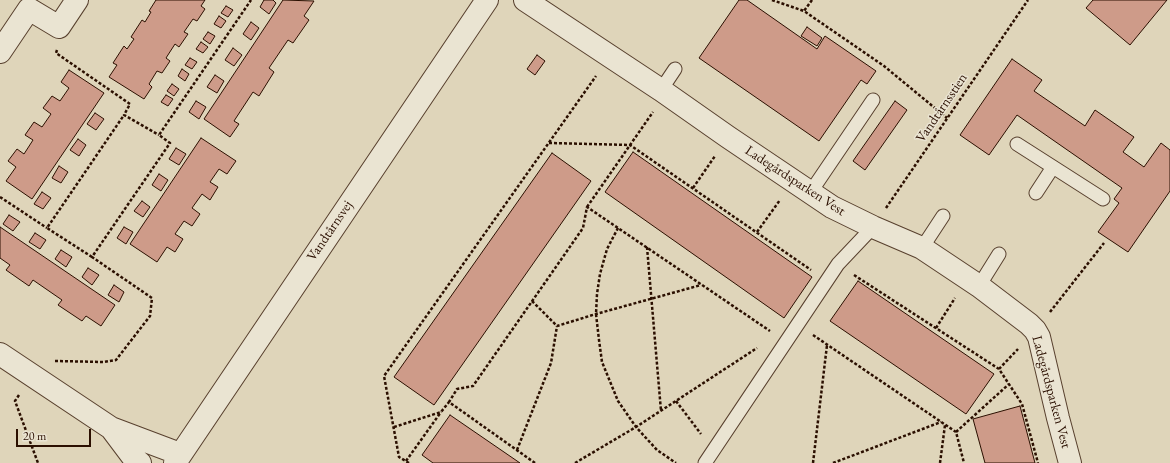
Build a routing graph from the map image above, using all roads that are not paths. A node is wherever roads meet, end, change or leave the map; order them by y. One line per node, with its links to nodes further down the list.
1 (77, 0): 4 (street)
2 (486, 0): 21 (street, Vandtårnsvej)
3 (525, 0): 7 (street, Ladegårdsparken Vest)
4 (22, 4): 5 (street)
5 (0, 52)
6 (675, 69): 7 (lane)
7 (664, 91): 11 (street, Ladegårdsparken Vest)
8 (874, 100): 11 (lane)
9 (1017, 144): 10 (lane)
10 (1053, 167): 12 (lane); 13 (lane)
11 (801, 187): 15 (street, Ladegårdsparken Vest)
12 (1036, 193)
13 (1103, 199)
14 (943, 216): 16 (lane)
15 (873, 227): 16 (street, Ladegårdsparken Vest); 23 (lane)
16 (922, 248): 18 (street, Ladegårdsparken Vest)
17 (1000, 254): 18 (lane)
18 (973, 283): 24 (street, Ladegårdsparken Vest)
19 (0, 354): 20 (street)
20 (111, 428): 21 (street); 22 (street)
21 (178, 459)
22 (140, 463)
23 (704, 463)
24 (1070, 463)

